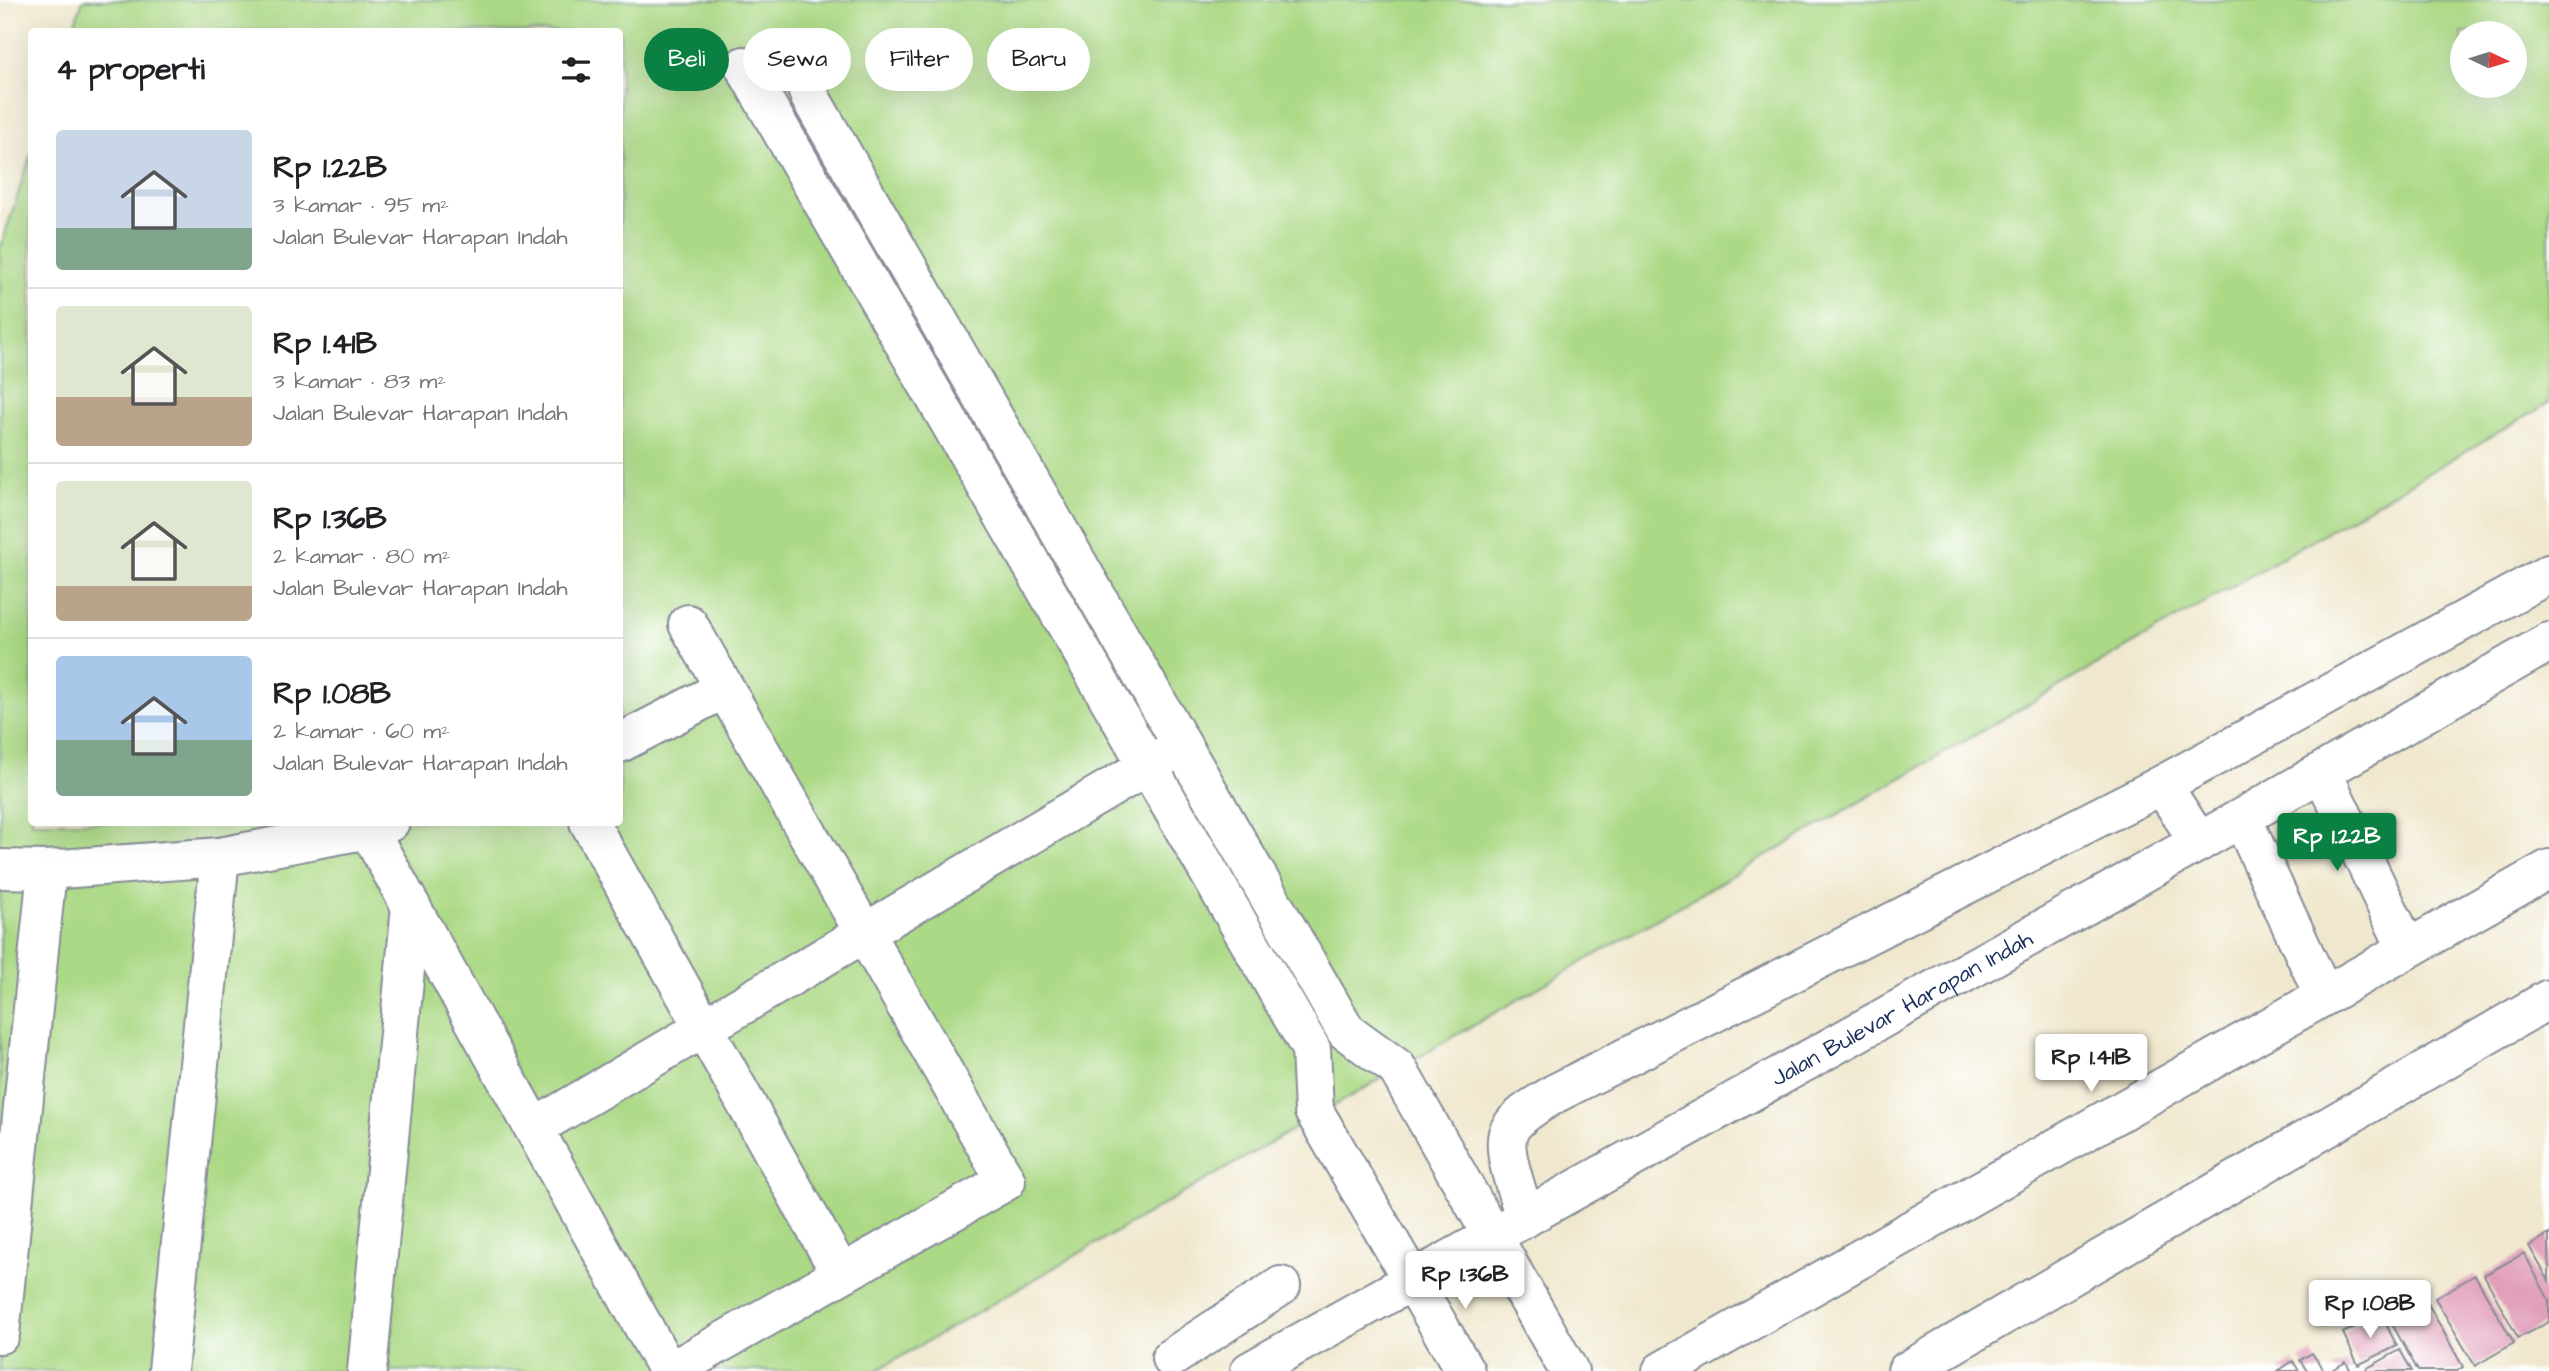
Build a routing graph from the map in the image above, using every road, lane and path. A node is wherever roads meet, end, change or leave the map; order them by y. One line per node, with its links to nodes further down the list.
1 (758, 91): 9 (street)
2 (808, 91): 8 (street)
3 (2549, 574): 11 (street)
4 (688, 624): 6 (street)
5 (2549, 642): 10 (street, Jalan Bulevar Harapan Indah)
6 (724, 689): 7 (street); 21 (street)
7 (623, 741)
8 (1182, 746): 9 (street); 26 (street)
9 (1148, 766): 21 (street); 27 (street)
10 (2322, 772): 12 (street, Jalan Bulevar Harapan Indah); 22 (street)
11 (2162, 785): 15 (street); 29 (street)
12 (2242, 818): 15 (street, Jalan Bulevar Harapan Indah); 23 (street)
13 (379, 826): 16 (street); 20 (street)
14 (591, 826): 25 (street)
15 (2199, 842): 29 (street, Jalan Bulevar Harapan Indah)
16 (220, 857): 19 (street); 36 (street)
17 (0, 869): 19 (street)
18 (2549, 869): 22 (street)
19 (47, 870): 34 (street)
20 (411, 906): 28 (street); 37 (street)
21 (864, 934): 25 (street); 31 (street)
22 (2407, 949): 23 (street)
23 (2324, 996): 42 (street)
24 (2549, 999): 43 (street)
25 (704, 1028): 28 (street); 31 (street)
26 (1346, 1031): 27 (street); 30 (street)
27 (1311, 1049): 32 (street)
28 (534, 1128): 38 (street)
29 (1525, 1218): 30 (street, Jalan Bulevar Harapan Indah)
30 (1492, 1235): 32 (street, Jalan Bulevar Harapan Indah); 41 (street)
31 (841, 1274): 38 (street)
32 (1413, 1280): 39 (street, Jalan Bulevar Harapan Indah); 40 (street)
33 (1281, 1286): 35 (street)
34 (0, 1334)
35 (1166, 1367)
36 (168, 1371)
37 (367, 1371)
38 (669, 1371)
39 (1250, 1371)
40 (1465, 1371)
41 (1569, 1371)
42 (1662, 1371)
43 (1907, 1371)

